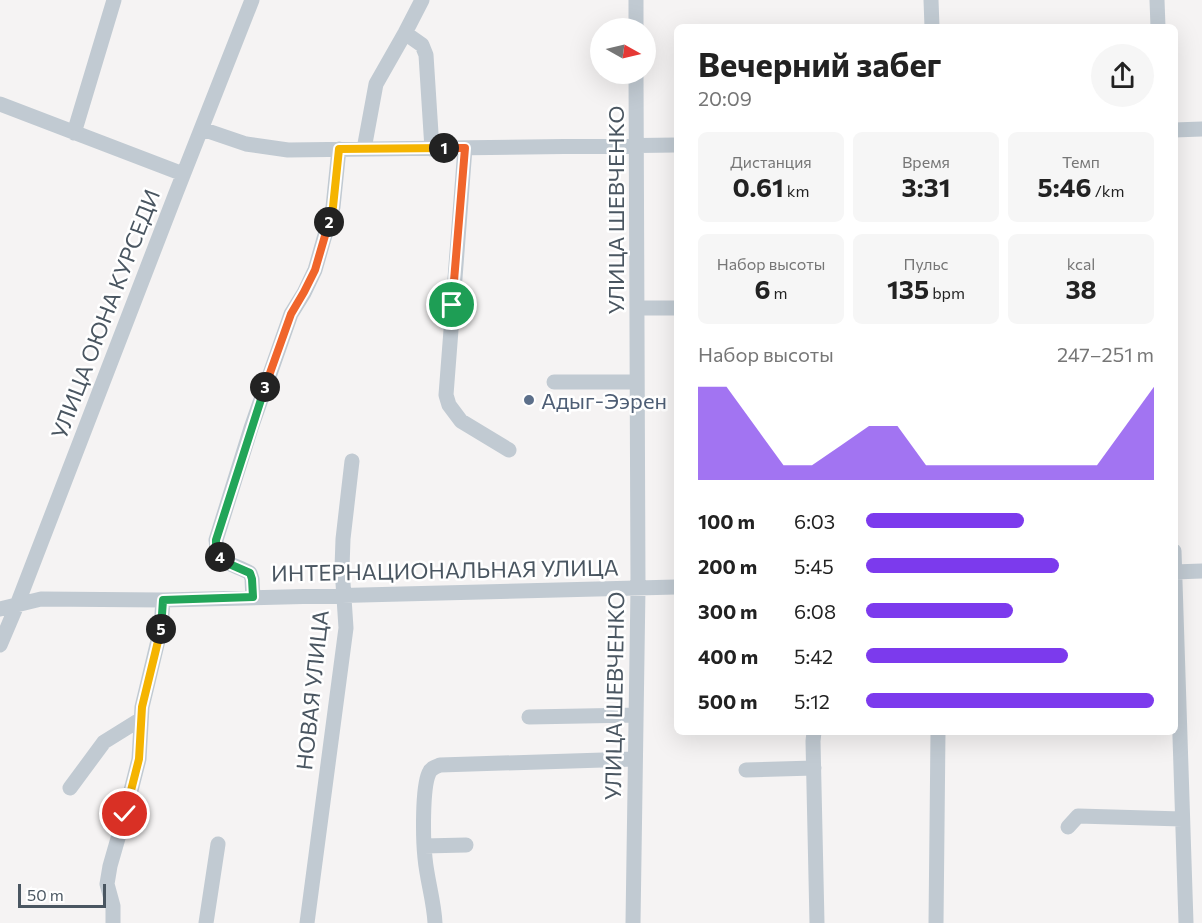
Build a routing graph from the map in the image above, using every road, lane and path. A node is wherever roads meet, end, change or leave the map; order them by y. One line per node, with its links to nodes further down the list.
1 (114, 0): 16 (street)
2 (252, 0): 13 (street, УЛИЦА ОЮНА КУРСЕДИ)
3 (422, 0): 10 (street)
4 (636, 0): 7 (street)
5 (931, 0): 8 (street)
6 (1157, 0): 9 (street)
7 (636, 18)
8 (932, 24)
9 (1158, 24)
10 (405, 33): 19 (street); 22 (street)
11 (636, 84): 18 (street, УЛИЦА ШЕВЧЕНКО)
12 (0, 104): 16 (street)
13 (202, 129): 21 (street); 23 (street, УЛИЦА ОЮНА КУРСЕДИ)
14 (1202, 129): 15 (street)
15 (1178, 130)
16 (74, 133): 23 (street)
17 (674, 145): 18 (street)
18 (637, 146): 20 (street); 24 (street, УЛИЦА ШЕВЧЕНКО)
19 (432, 148): 20 (street); 22 (street)
20 (465, 148): 28 (street)
21 (339, 149): 22 (street); 35 (street)
22 (364, 149)
23 (183, 174): 37 (street, УЛИЦА ОЮНА КУРСЕДИ)
24 (637, 308): 25 (street); 27 (street, УЛИЦА ШЕВЧЕНКО)
25 (674, 308)
26 (554, 382): 27 (street)
27 (638, 382): 33 (street, УЛИЦА ШЕВЧЕНКО)
28 (509, 450)
29 (352, 461): 34 (street, НОВАЯ УЛИЦА)
30 (1202, 571): 31 (street)
31 (1178, 572)
32 (674, 587): 33 (street, ИНТЕРНАЦИОНАЛЬНАЯ УЛИЦА)
33 (638, 588): 34 (street, ИНТЕРНАЦИОНАЛЬНАЯ УЛИЦА); 41 (street, УЛИЦА ШЕВЧЕНКО)
34 (344, 596): 35 (street, ИНТЕРНАЦИОНАЛЬНАЯ УЛИЦА); 57 (street, НОВАЯ УЛИЦА)
35 (253, 597): 36 (street, ИНТЕРНАЦИОНАЛЬНАЯ УЛИЦА)
36 (163, 600): 37 (street, ИНТЕРНАЦИОНАЛЬНАЯ УЛИЦА); 43 (street)
37 (17, 605): 38 (street, ИНТЕРНАЦИОНАЛЬНАЯ УЛИЦА); 39 (street, УЛИЦА ОЮНА КУРСЕДИ)
38 (0, 609)
39 (0, 645)
40 (1178, 678): 50 (street)
41 (636, 715): 42 (street); 46 (street, УЛИЦА ШЕВЧЕНКО)
42 (529, 717)
43 (141, 719): 49 (street); 55 (street)
44 (814, 735): 47 (street)
45 (938, 735): 61 (street)
46 (635, 759): 54 (street); 59 (street, УЛИЦА ШЕВЧЕНКО)
47 (814, 768): 48 (street); 60 (street)
48 (746, 770)
49 (70, 788)
50 (1182, 819): 51 (street); 62 (street)
51 (1068, 826)
52 (218, 844): 56 (street)
53 (466, 845): 54 (street)
54 (424, 846): 58 (street)
55 (113, 923)
56 (206, 923)
57 (307, 923)
58 (435, 923)
59 (633, 923)
60 (817, 923)
61 (936, 923)
62 (1186, 923)

